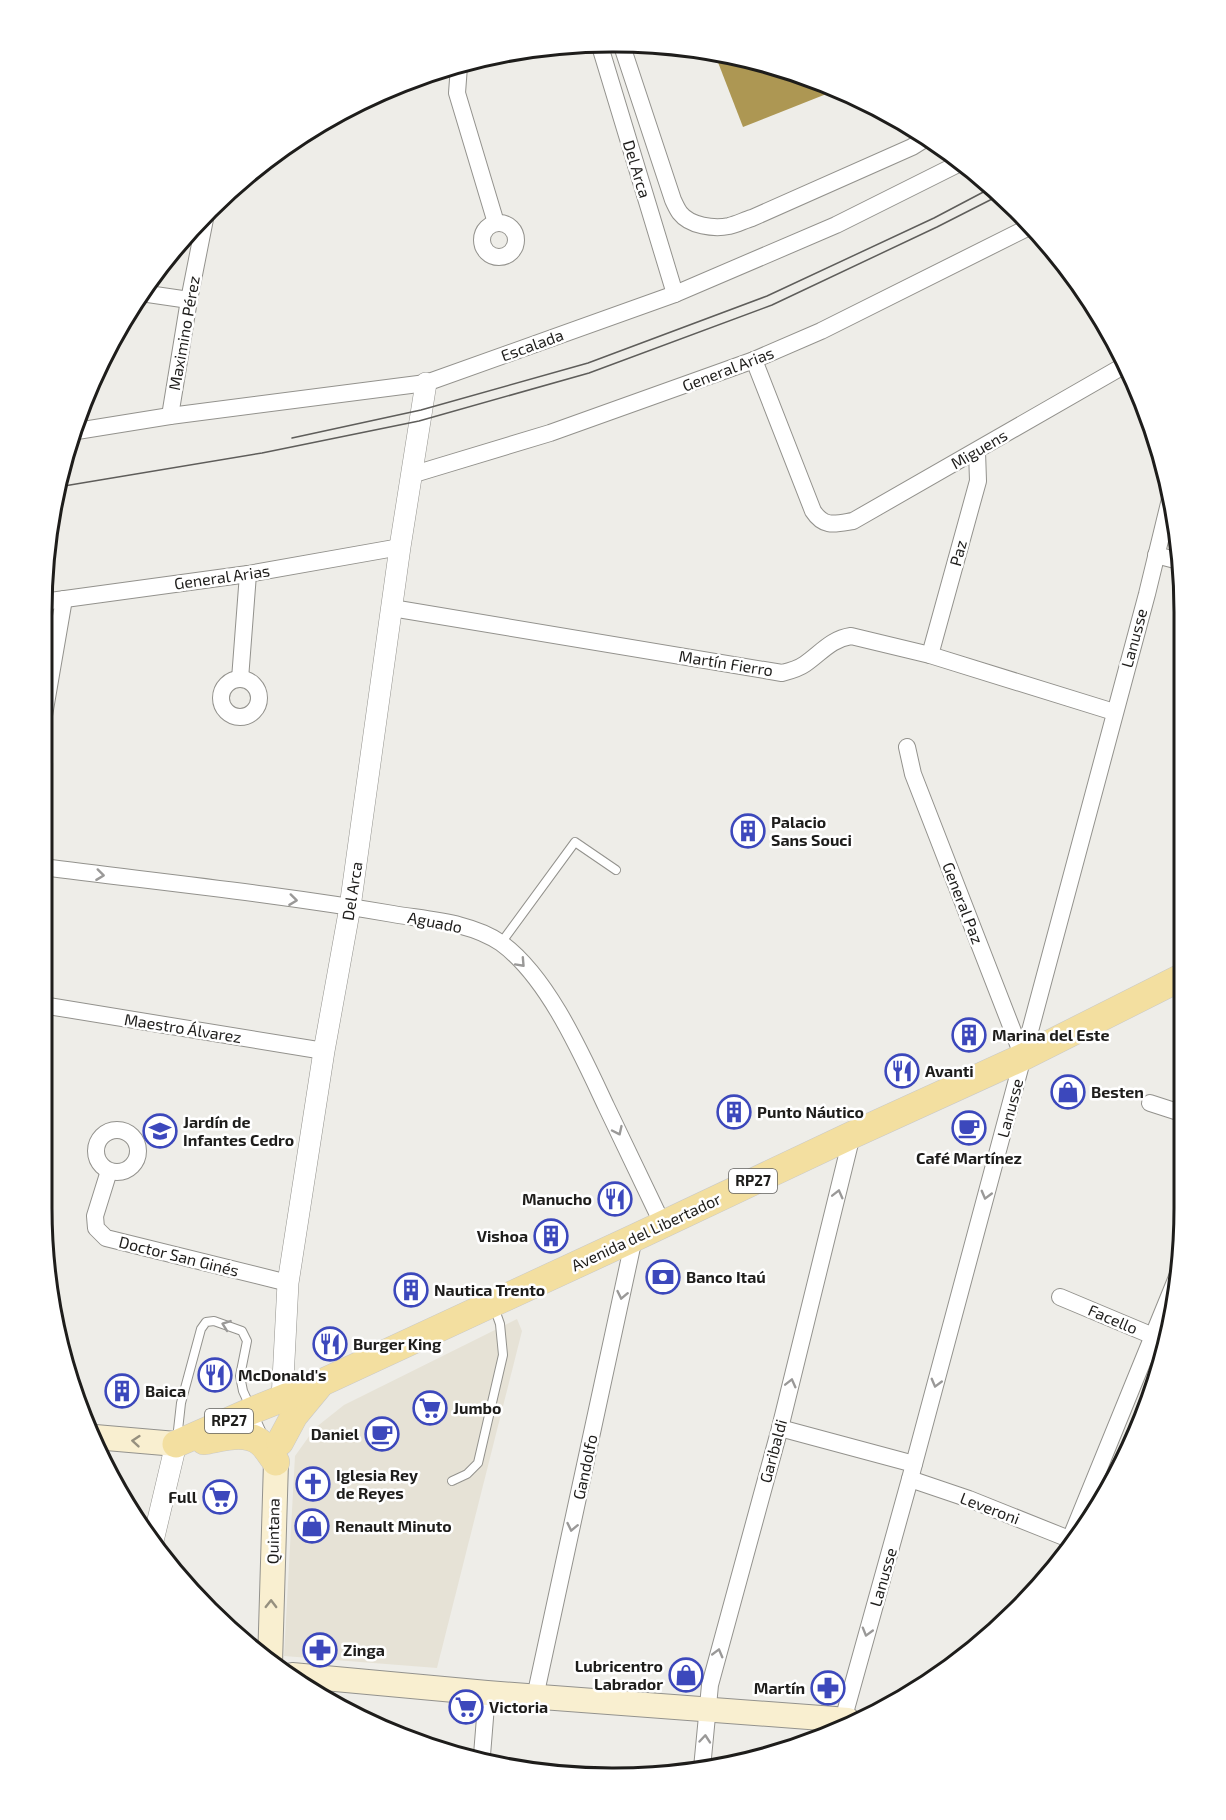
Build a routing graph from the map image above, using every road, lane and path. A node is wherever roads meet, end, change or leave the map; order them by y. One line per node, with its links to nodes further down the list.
1 (602, 53): 9 (street, Del Arca)
2 (624, 53): 4 (street)
3 (458, 75): 6 (street)
4 (918, 143)
5 (952, 166): 9 (street, Escalada)
6 (496, 223)
7 (1022, 230): 12 (street, General Arias)
8 (202, 232): 11 (street, Maximino Pérez)
9 (675, 294): 14 (street, Escalada)
10 (152, 295): 11 (street)
11 (189, 300): 15 (street, Maximino Pérez)
12 (754, 360): 17 (street, Miguens); 18 (street, General Arias)
13 (1118, 369): 17 (street, Miguens)
14 (426, 382): 15 (street, Escalada); 18 (street, Del Arca)
15 (170, 416): 16 (street, Escalada)
16 (83, 430)
17 (977, 451): 27 (street, Paz)
18 (411, 476): 20 (street, Del Arca)
19 (1165, 518): 21 (street, Lanusse)
20 (400, 547): 23 (street, General Arias); 26 (street, Del Arca)
21 (1156, 555): 22 (street); 30 (street, Lanusse)
22 (1171, 559)
23 (249, 574): 24 (street, General Arias); 29 (street)
24 (64, 599): 25 (street, General Arias); 28 (street)
25 (53, 601)
26 (392, 608): 27 (street, Martín Fierro); 34 (street, Del Arca)
27 (930, 655): 30 (street, Martín Fierro)
28 (52, 669)
29 (240, 679)
30 (1114, 712): 39 (street, Lanusse)
31 (907, 747): 39 (street, General Paz)
32 (52, 868): 34 (street, Aguado, one-way to 34)
33 (616, 870): 35 (lane)
34 (350, 907): 35 (street, Aguado); 38 (street, Del Arca)
35 (501, 943): 44 (street, Aguado, one-way to 44)
36 (1174, 981): 39 (main road, Avenida del Libertador / RP27)
37 (52, 1007): 38 (street, Maestro Álvarez)
38 (324, 1051): 46 (street, Del Arca)
39 (1023, 1057): 42 (main road, Avenida del Libertador / RP27); 58 (street, Lanusse, one-way to 58)
40 (1150, 1103): 41 (street)
41 (1174, 1111)
42 (852, 1135): 44 (main road, Avenida del Libertador / RP27); 54 (street, Garibaldi, one-way to 42)
43 (110, 1171): 46 (street, Doctor San Ginés)
44 (663, 1225): 45 (main road, Avenida del Libertador / RP27)
45 (634, 1238): 48 (main road, Avenida del Libertador / RP27); 66 (street, Gandolfo, one-way to 66)
46 (288, 1282): 52 (street, Del Arca)
47 (1060, 1297): 49 (street, Facello)
48 (493, 1304): 51 (main road, Avenida del Libertador / RP27); 59 (lane)
49 (1158, 1337)
50 (1156, 1346): 60 (street)
51 (321, 1383): 52 (main road, Avenida del Libertador / RP27); 57 (main road, RP27)
52 (282, 1400): 53 (main road, Avenida del Libertador / RP27); 57 (main road, Quintana / RP27)
53 (251, 1411): 56 (main road, Avenida del Libertador / RP27); 56 (lane, one-way to 56); 57 (lane)
54 (780, 1428): 58 (street, Leveroni); 67 (street, Garibaldi, one-way to 54)
55 (102, 1438): 56 (main road, Avenida del Libertador / RP27, one-way to 55)
56 (176, 1444): 57 (main road, RP27); 61 (street)
57 (278, 1452): 63 (main road, Quintana / RP27, one-way to 57)
58 (912, 1472): 62 (street, Leveroni); 68 (street, Lanusse, one-way to 68)
59 (452, 1481)
60 (1080, 1517)
61 (156, 1530)
62 (1065, 1538)
63 (270, 1651)
64 (308, 1676): 65 (main road)
65 (488, 1693): 66 (main road); 70 (street)
66 (535, 1697): 67 (main road)
67 (707, 1710): 69 (main road); 71 (street, Garibaldi, one-way to 67)
68 (847, 1716)
69 (839, 1720)
70 (482, 1752)
71 (703, 1760)

